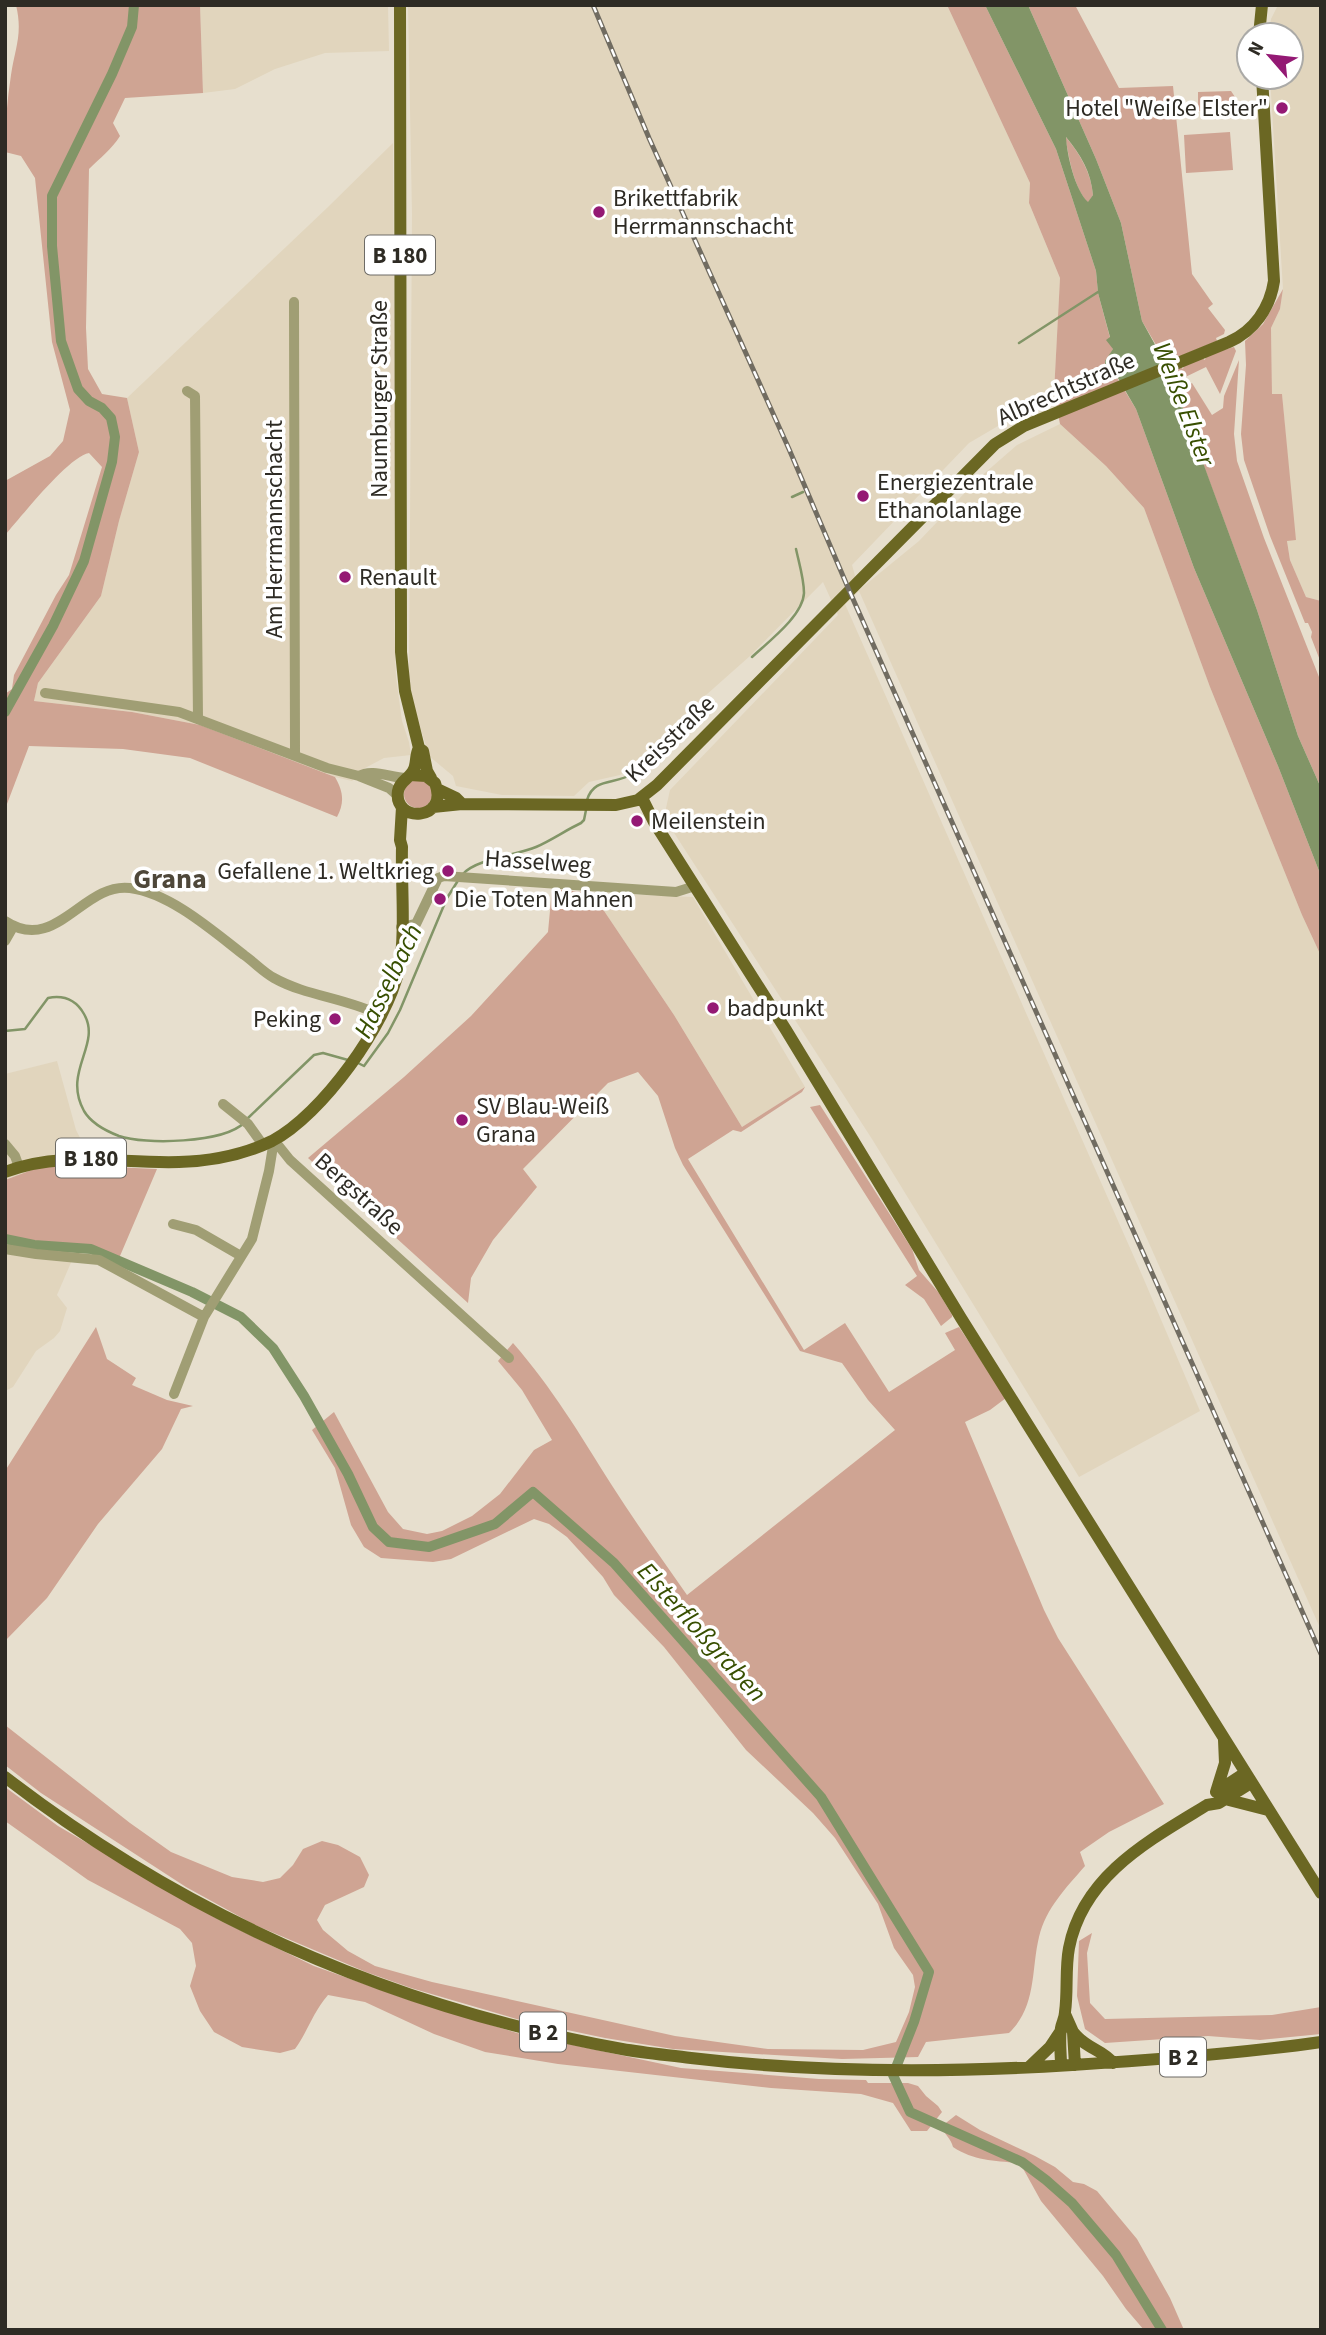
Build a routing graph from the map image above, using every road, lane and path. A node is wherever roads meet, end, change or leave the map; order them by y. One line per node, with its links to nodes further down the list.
1 (400, 5): 8 (main road, Naumburger Straße / B 180)
2 (1263, 91): 5 (main road, Albrechtstraße)
3 (294, 302): 9 (street, Am Herrmannschacht)
4 (187, 391): 7 (street)
5 (826, 613): 13 (main road, Kreisstraße)
6 (45, 693): 7 (street)
7 (198, 719): 9 (street)
8 (419, 748): 11 (main road); 12 (main road, Naumburger Straße / B 180)
9 (295, 755): 10 (street)
10 (359, 776): 11 (street); 14 (street)
11 (408, 777): 12 (main road); 14 (main road)
12 (434, 784): 15 (main road); 16 (main road)
13 (642, 799): 15 (main road, Kreisstraße); 19 (main road)
14 (400, 801): 17 (main road); 18 (main road, B 180)
15 (462, 804): 16 (main road, Kreisstraße)
16 (433, 807): 17 (main road)
17 (421, 814): 18 (main road, B 180)
18 (402, 847): 21 (main road, B 180)
19 (695, 886): 21 (street, Hasselweg); 35 (main road)
20 (9, 924): 22 (street); 23 (street)
21 (404, 927): 23 (main road, B 180)
22 (5, 941)
23 (380, 1015): 25 (main road, B 180)
24 (223, 1104): 25 (street, Bergstraße)
25 (269, 1142): 27 (main road, B 180); 31 (street); 33 (street, Bergstraße)
26 (5, 1144): 27 (street)
27 (19, 1167): 28 (main road, B 180)
28 (5, 1172)
29 (173, 1224): 31 (street)
30 (5, 1249): 32 (street)
31 (241, 1256): 32 (street)
32 (204, 1317): 34 (street)
33 (509, 1358)
34 (174, 1394)
35 (1224, 1740): 37 (main road); 38 (main road)
36 (5, 1777): 45 (main road, B 2)
37 (1248, 1778): 38 (main road); 39 (main road)
38 (1221, 1796): 39 (main road); 41 (main road)
39 (1268, 1810): 40 (main road)
40 (1321, 1893)
41 (1067, 2032): 43 (main road); 44 (main road); 45 (main road)
42 (1321, 2042): 43 (main road, B 2)
43 (1112, 2063): 44 (main road, B 2)
44 (1068, 2065): 45 (main road, B 2)
45 (1029, 2067)

